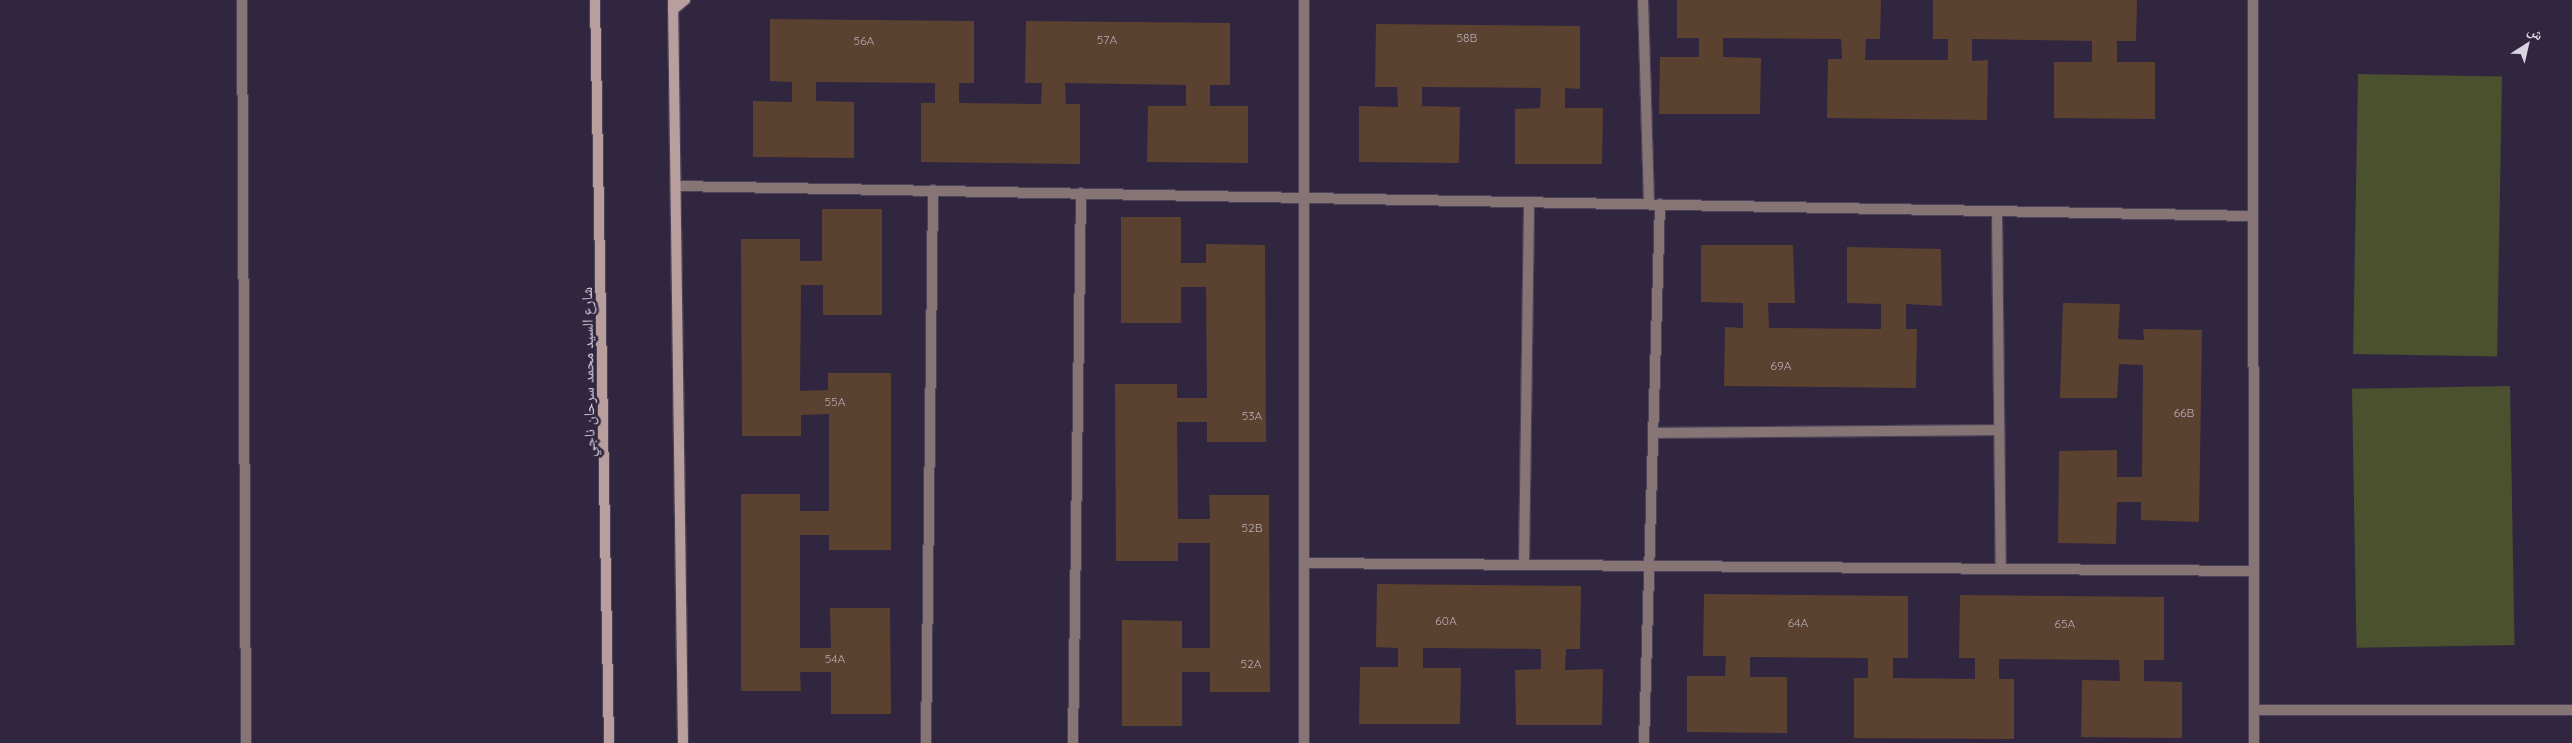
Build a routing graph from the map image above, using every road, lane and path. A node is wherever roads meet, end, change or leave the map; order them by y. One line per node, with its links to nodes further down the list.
1 (242, 0): 26 (street)
2 (595, 0): 27 (street, شارع السيد محمد سرحان ناجي)
3 (684, 0): 7 (street)
4 (1304, 0): 11 (street)
5 (1643, 0): 13 (street)
6 (2253, 0): 16 (street)
7 (673, 5): 8 (street)
8 (676, 186): 9 (street); 28 (street)
9 (933, 190): 10 (street); 29 (street)
10 (1081, 193): 11 (street); 30 (street)
11 (1304, 197): 12 (street); 19 (street)
12 (1529, 202): 13 (street); 20 (street)
13 (1649, 204): 14 (street)
14 (1660, 204): 15 (street); 18 (street)
15 (1997, 211): 16 (street); 17 (street)
16 (2253, 216): 23 (street)
17 (2000, 430): 18 (street); 22 (street)
18 (1653, 433): 21 (street)
19 (1304, 563): 20 (street); 31 (street)
20 (1524, 565): 21 (street)
21 (1649, 566): 22 (street); 32 (street)
22 (2001, 569): 23 (street)
23 (2254, 571): 24 (street)
24 (2254, 710): 25 (street); 33 (street)
25 (2572, 710)
26 (246, 743)
27 (609, 743)
28 (683, 743)
29 (926, 743)
30 (1073, 743)
31 (1304, 743)
32 (1644, 743)
33 (2254, 743)

